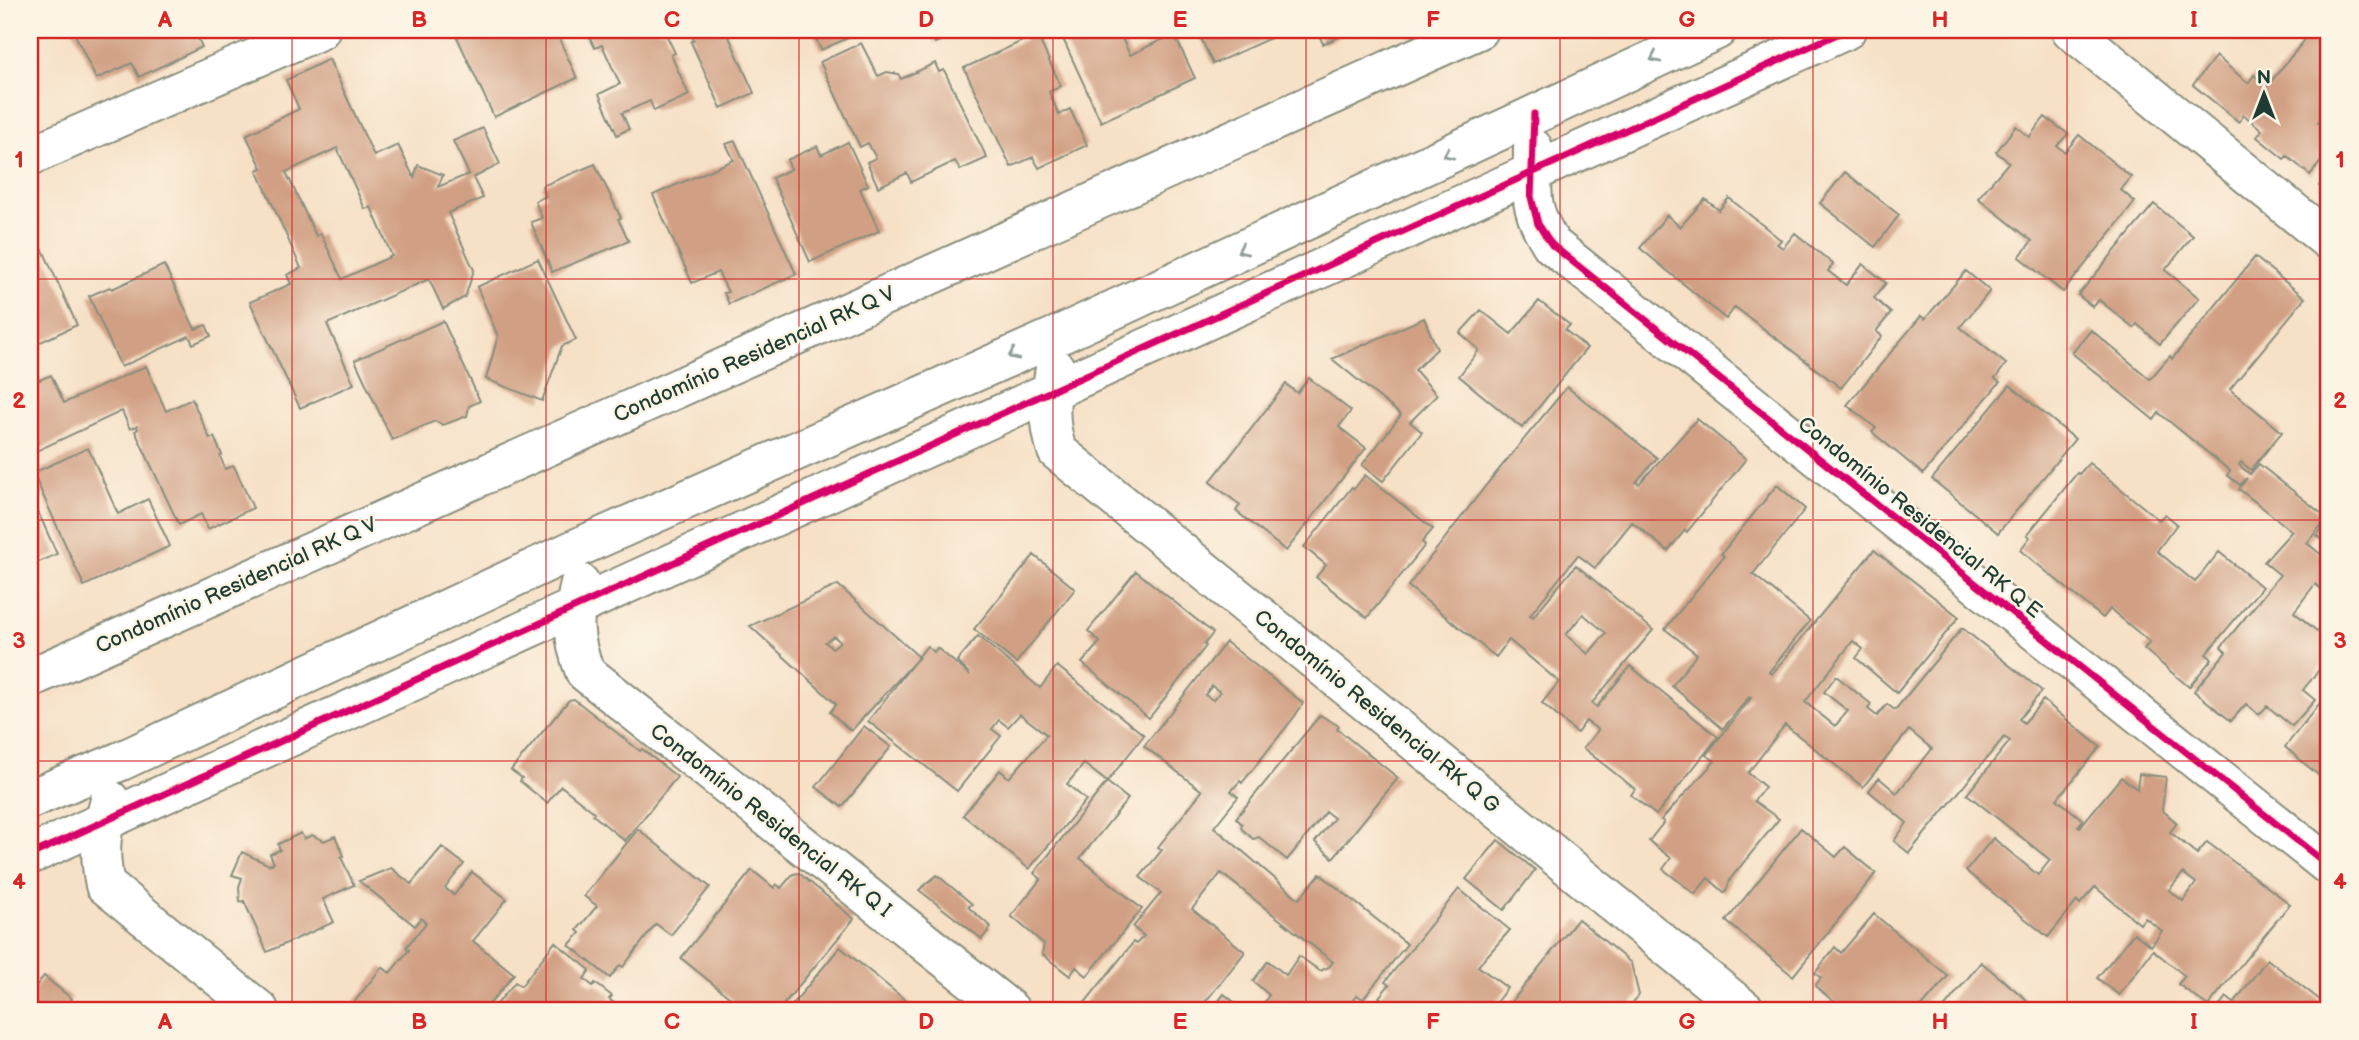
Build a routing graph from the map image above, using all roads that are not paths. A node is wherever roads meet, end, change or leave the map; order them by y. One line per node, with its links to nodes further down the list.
1 (320, 30): 7 (street)
2 (1478, 30): 14 (street, Condomínio Residencial RK Q V)
3 (1717, 30): 6 (street, one-way to 6)
4 (1846, 30): 8 (street)
5 (2071, 30): 9 (street)
6 (1534, 114): 8 (street, Condomínio Residencial RK Q E); 10 (street, one-way to 10)
7 (30, 156)
8 (1533, 170): 11 (street); 19 (street, Condomínio Residencial RK Q E)
9 (2329, 241)
10 (1059, 335): 11 (street, Condomínio Residencial RK Q G); 12 (street, one-way to 12)
11 (1052, 390): 13 (street); 22 (street, Condomínio Residencial RK Q G)
12 (588, 543): 13 (street, Condomínio Residencial RK Q I); 15 (street)
13 (575, 606): 17 (street); 21 (street, Condomínio Residencial RK Q I)
14 (30, 678)
15 (121, 761): 16 (street); 17 (street)
16 (30, 799)
17 (105, 821): 18 (street); 20 (street)
18 (30, 855)
19 (2329, 866)
20 (259, 1010)
21 (1010, 1010)
22 (1745, 1010)

